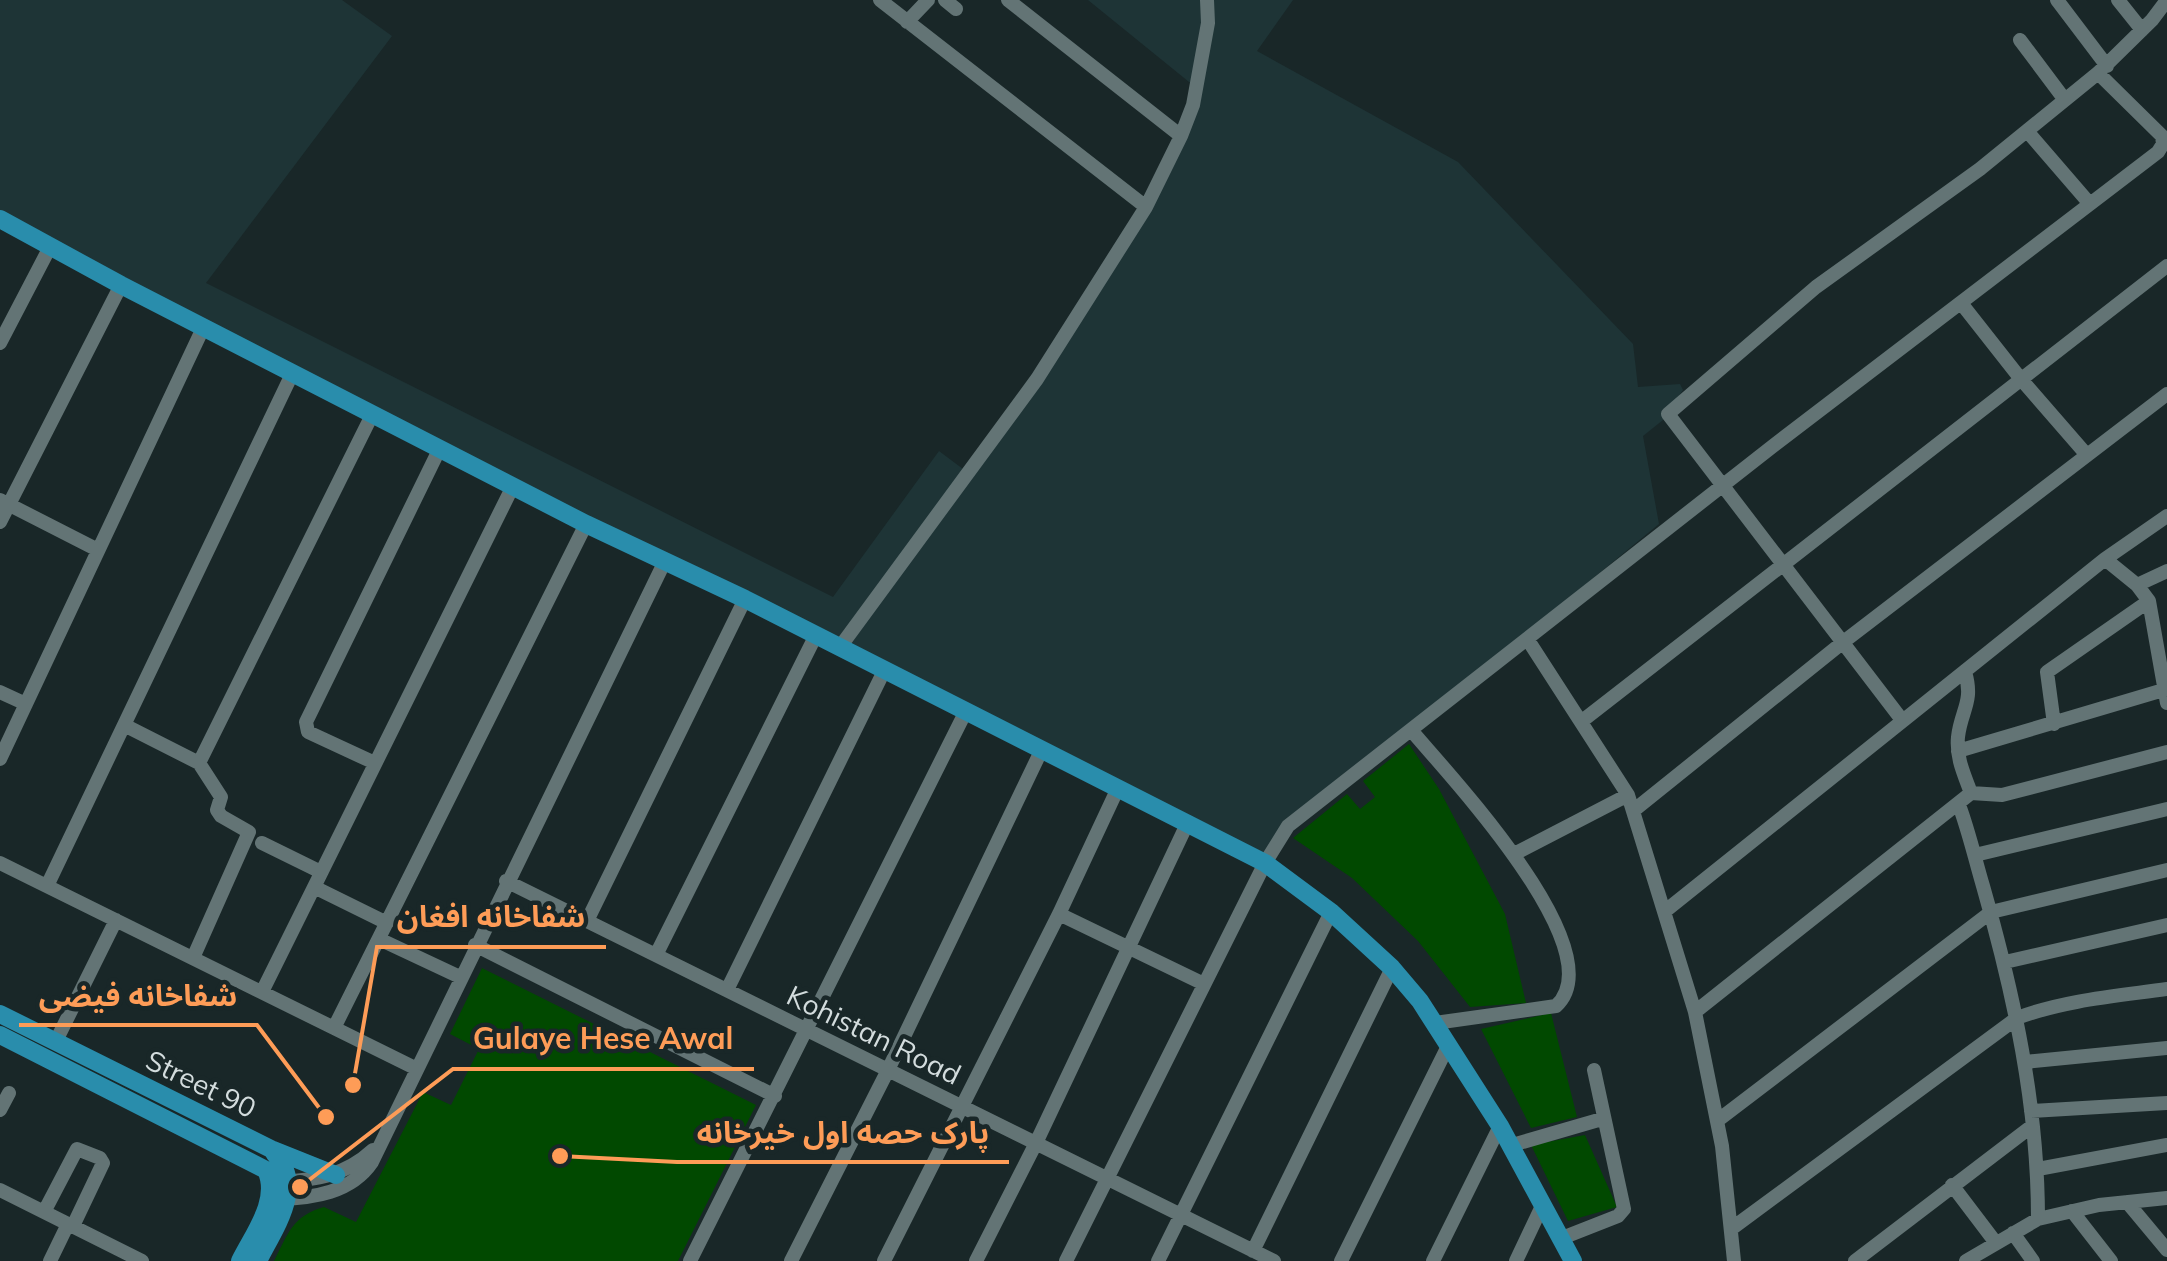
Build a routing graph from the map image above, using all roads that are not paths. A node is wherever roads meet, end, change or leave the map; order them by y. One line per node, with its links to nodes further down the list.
1 (880, 0): 8 (street)
2 (928, 0): 8 (street)
3 (1008, 0): 15 (street)
4 (1207, 0): 15 (street)
5 (2057, 0): 11 (street)
6 (2118, 0): 9 (street)
7 (2167, 0): 9 (street)
8 (907, 22): 17 (street)
9 (2142, 30): 11 (street)
10 (2020, 40): 12 (street)
11 (2102, 70): 12 (street); 13 (street)
12 (2065, 100): 14 (street)
13 (2161, 123): 16 (street)
14 (2027, 131): 16 (street); 32 (street)
15 (1181, 136): 17 (street)
16 (2090, 204): 22 (street)
17 (1146, 207): 49 (street)
18 (0, 219): 19 (main road)
19 (50, 247): 21 (main road); 24 (street)
20 (2167, 266): 26 (street)
21 (120, 284): 23 (main road); 33 (street)
22 (1961, 303): 26 (street); 32 (street)
23 (204, 326): 25 (main road); 37 (street)
24 (0, 344)
25 (293, 372): 28 (main road); 59 (street)
26 (2020, 378): 30 (street); 40 (street)
27 (2167, 394): 30 (street)
28 (372, 415): 29 (main road); 65 (street)
29 (440, 448): 31 (main road); 66 (street)
30 (2086, 454): 48 (street)
31 (513, 486): 36 (main road); 66 (street)
32 (1722, 487): 40 (street); 47 (street)
33 (5, 502): 35 (street); 37 (street)
34 (2167, 516): 38 (street)
35 (0, 522)
36 (586, 524): 39 (main road); 90 (street)
37 (96, 549): 54 (street)
38 (2105, 559): 42 (street); 51 (street)
39 (665, 561): 43 (main road); 81 (street)
40 (1781, 564): 48 (street); 57 (street)
41 (2167, 572): 42 (street)
42 (2138, 585): 44 (street)
43 (745, 599): 46 (main road); 89 (street)
44 (2149, 601): 45 (street); 58 (street)
45 (2161, 629): 53 (street)
46 (816, 635): 49 (main road); 95 (street)
47 (1528, 640): 57 (street); 60 (street)
48 (1842, 643): 56 (street); 72 (street)
49 (840, 647): 50 (main road)
50 (884, 669): 55 (main road); 102 (street)
51 (1964, 672): 56 (street); 62 (street)
52 (0, 692): 54 (street)
53 (2166, 694): 58 (street)
54 (26, 704): 64 (street)
55 (966, 711): 61 (main road); 109 (street)
56 (1902, 720): 85 (street)
57 (1582, 721): 69 (street)
58 (2054, 724): 62 (street)
59 (126, 726): 65 (street); 82 (street)
60 (1411, 730): 75 (street); 78 (street)
61 (1042, 750): 67 (main road); 116 (street)
62 (1958, 751): 68 (street)
63 (2167, 752): 68 (street)
64 (0, 760)
65 (199, 763): 96 (street)
66 (376, 763): 80 (street)
67 (1118, 788): 73 (main road); 87 (street)
68 (1971, 793): 70 (street)
69 (1628, 795): 72 (street); 75 (street)
70 (1960, 805): 76 (street); 104 (street)
71 (2167, 809): 76 (street)
72 (1633, 811): 85 (street)
73 (1188, 822): 78 (main road); 94 (street)
74 (262, 843): 80 (street)
75 (1514, 854): 107 (street)
76 (1975, 854): 86 (street)
77 (0, 863): 82 (street)
78 (1264, 863): 84 (main road); 100 (street)
79 (2167, 870): 86 (street)
80 (321, 872): 83 (street)
81 (506, 881): 89 (street, Kohistan Road); 93 (street)
82 (47, 886): 88 (street)
83 (314, 888): 90 (street); 103 (street)
84 (1331, 912): 98 (main road); 143 (street)
85 (1664, 912): 104 (street)
86 (1991, 912): 97 (street); 125 (street)
87 (1059, 914): 94 (street); 121 (street)
88 (116, 920): 96 (street); 111 (street)
89 (587, 921): 95 (street, Kohistan Road)
90 (387, 922): 92 (street)
91 (2167, 925): 97 (street)
92 (379, 939): 99 (street); 108 (street)
93 (475, 945): 99 (street); 119 (street)
94 (1128, 948): 100 (street); 127 (street)
95 (656, 955): 102 (street, Kohistan Road)
96 (193, 958): 103 (street)
97 (2005, 962): 106 (street)
98 (1392, 968): 107 (main road); 151 (street)
99 (460, 977): 115 (street)
100 (1204, 984): 134 (street)
101 (2167, 989): 106 (street)
102 (727, 990): 109 (street, Kohistan Road)
103 (262, 992): 108 (street)
104 (1695, 1012): 125 (street)
105 (0, 1014): 111 (main road, Street 90)
106 (2017, 1018): 114 (street); 146 (street)
107 (1435, 1023): 112 (main road)
108 (334, 1028): 115 (street)
109 (807, 1030): 116 (street, Kohistan Road); 119 (street)
110 (0, 1035): 136 (main road, Street 90)
111 (56, 1041): 131 (main road, Street 90)
112 (1449, 1044): 126 (main road); 163 (street)
113 (2167, 1048): 114 (street)
114 (2025, 1062): 123 (street)
115 (415, 1068): 129 (street)
116 (888, 1070): 121 (street, Kohistan Road); 157 (street)
117 (1594, 1070): 124 (street)
118 (8, 1093): 122 (street)
119 (775, 1096): 156 (street)
120 (2167, 1103): 123 (street)
121 (961, 1106): 127 (street, Kohistan Road); 158 (street)
122 (0, 1110)
123 (2031, 1118): 132 (street); 135 (street)
124 (1602, 1119): 130 (street); 148 (street)
125 (1717, 1121): 146 (street)
126 (1500, 1126): 130 (main road); 164 (street)
127 (1036, 1143): 134 (street, Kohistan Road); 159 (street)
128 (2167, 1145): 132 (street)
129 (378, 1146): 133 (street); 136 (street)
130 (1509, 1146): 140 (main road)
131 (271, 1149): 133 (main road, Street 90); 136 (main road)
132 (2038, 1168): 144 (street)
133 (336, 1174): 136 (street)
134 (1108, 1179): 143 (street, Kohistan Road); 160 (street)
135 (1952, 1185): 149 (street); 168 (street)
136 (277, 1186): 154 (main road); 155 (main road)
137 (0, 1190): 142 (street)
138 (2167, 1198): 139 (street)
139 (2127, 1202): 141 (street); 150 (street)
140 (1543, 1204): 148 (main road); 165 (street)
141 (2072, 1210): 144 (street); 171 (street)
142 (44, 1212): 145 (street); 145 (street)
143 (1181, 1215): 151 (street, Kohistan Road); 161 (street)
144 (2038, 1219): 147 (street)
145 (70, 1225): 152 (street); 153 (street)
146 (1731, 1230): 167 (street)
147 (2013, 1233): 149 (street); 170 (street)
148 (1562, 1238): 166 (main road)
149 (1996, 1243): 169 (street)
150 (2167, 1250)
151 (1253, 1251): 162 (street, Kohistan Road)
152 (50, 1261)
153 (142, 1261)
154 (240, 1261)
155 (258, 1261)
156 (690, 1261)
157 (791, 1261)
158 (884, 1261)
159 (976, 1261)
160 (1066, 1261)
161 (1158, 1261)
162 (1274, 1261)
163 (1341, 1261)
164 (1433, 1261)
165 (1516, 1261)
166 (1573, 1261)
167 (1734, 1261)
168 (1855, 1261)
169 (1966, 1261)
170 (2033, 1261)
171 (2111, 1261)

